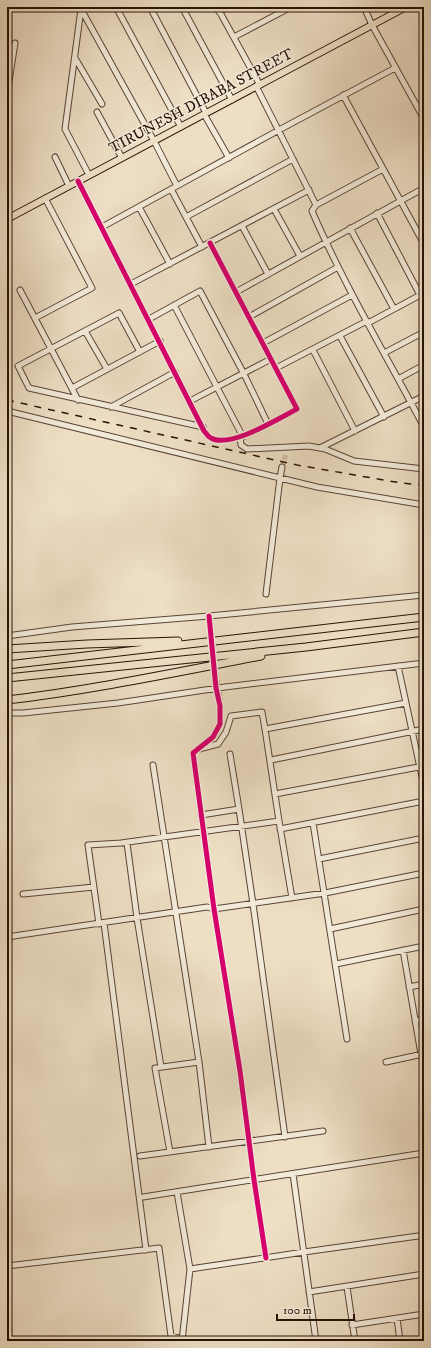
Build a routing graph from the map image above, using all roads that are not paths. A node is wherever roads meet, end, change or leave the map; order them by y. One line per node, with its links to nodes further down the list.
1 (116, 7): 25 (street)
2 (150, 7): 23 (street)
3 (182, 7): 20 (street)
4 (227, 7): 10 (street)
5 (291, 7): 13 (street)
6 (364, 7): 12 (street)
7 (406, 7): 12 (main road, TIRUNESH DIBABA STREET)
8 (420, 7): 11 (street)
9 (81, 8): 15 (street); 27 (street)
10 (218, 9): 13 (street)
11 (424, 15)
12 (372, 25): 16 (street); 17 (main road, TIRUNESH DIBABA STREET)
13 (234, 37): 17 (street)
14 (15, 43): 18 (street)
15 (75, 58): 21 (street); 33 (street)
16 (395, 68): 19 (street); 24 (street)
17 (258, 86): 20 (main road, TIRUNESH DIBABA STREET); 26 (street)
18 (7, 94)
19 (343, 95): 26 (street); 32 (street)
20 (232, 100): 23 (main road, TIRUNESH DIBABA STREET)
21 (102, 104)
22 (98, 112): 29 (street)
23 (205, 114): 25 (main road, TIRUNESH DIBABA STREET); 30 (street)
24 (424, 119)
25 (181, 127): 27 (main road, TIRUNESH DIBABA STREET)
26 (279, 130): 30 (street); 31 (street)
27 (154, 141): 29 (main road, TIRUNESH DIBABA STREET); 36 (street)
28 (55, 157): 35 (street)
29 (122, 158): 33 (main road, TIRUNESH DIBABA STREET)
30 (229, 158): 36 (street)
31 (293, 158): 39 (street); 46 (street)
32 (383, 169): 41 (street); 42 (street)
33 (89, 175): 34 (main road, TIRUNESH DIBABA STREET)
34 (78, 181): 35 (main road, TIRUNESH DIBABA STREET); 49 (street)
35 (69, 186): 40 (main road, TIRUNESH DIBABA STREET)
36 (177, 186): 38 (street)
37 (424, 188): 41 (street)
38 (171, 189): 43 (street); 46 (street)
39 (309, 190): 42 (street); 44 (street)
40 (45, 198): 47 (main road, TIRUNESH DIBABA STREET); 67 (street)
41 (400, 200): 45 (street); 53 (street)
42 (316, 205): 51 (street)
43 (139, 207): 49 (street); 56 (street)
44 (274, 209): 48 (street); 55 (street)
45 (376, 213): 50 (street); 62 (street)
46 (186, 217): 54 (street)
47 (7, 219)
48 (242, 226): 52 (street); 58 (street)
49 (102, 227): 59 (street)
50 (350, 228): 51 (street); 65 (street)
51 (325, 242): 55 (street); 57 (street)
52 (210, 243): 54 (street); 61 (street)
53 (424, 244)
54 (202, 247): 56 (street)
55 (300, 256): 58 (street)
56 (170, 264): 59 (street)
57 (338, 267): 63 (street); 66 (street)
58 (268, 274): 61 (street)
59 (131, 284): 68 (street)
60 (20, 290): 67 (street)
61 (236, 292): 66 (street)
62 (422, 294): 65 (street)
63 (352, 295): 69 (street); 74 (street)
64 (174, 305): 68 (street); 84 (street); 87 (street)
65 (394, 309): 69 (street)
66 (249, 317): 74 (street)
67 (34, 318): 75 (street)
68 (148, 319): 73 (street)
69 (367, 322): 72 (street); 78 (street)
70 (85, 331): 75 (street); 77 (street); 82 (street)
71 (424, 332): 78 (street)
72 (340, 336): 76 (street); 94 (street)
73 (160, 341): 77 (street); 83 (street)
74 (263, 343): 79 (street)
75 (51, 349): 86 (street); 89 (street)
76 (312, 350): 81 (street); 98 (street)
77 (140, 352): 82 (street)
78 (384, 353): 85 (street)
79 (271, 359): 81 (street); 84 (street)
80 (424, 365): 85 (street)
81 (276, 368): 95 (street)
82 (107, 369): 86 (street)
83 (175, 372): 90 (street); 92 (street)
84 (244, 374): 87 (street); 95 (street)
85 (398, 379): 91 (street)
86 (72, 388): 89 (street)
87 (216, 388): 90 (street); 99 (street)
88 (424, 396): 91 (street)
89 (78, 400): 92 (street)
90 (190, 401): 97 (street)
91 (411, 403): 94 (street); 96 (street)
92 (111, 407): 97 (street)
93 (7, 411): 105 (street)
94 (384, 417): 98 (street)
95 (268, 424): 99 (street)
96 (424, 427)
97 (203, 428): 99 (street)
98 (355, 431): 101 (street)
99 (241, 437): 100 (street)
100 (287, 448): 101 (street); 102 (street)
101 (319, 449): 104 (street)
102 (286, 454)
103 (282, 468): 105 (street)
104 (424, 469)
105 (280, 478): 106 (street); 107 (street)
106 (424, 505)
107 (266, 594)
108 (424, 595): 109 (street)
109 (209, 616): 112 (street); 113 (street)
110 (424, 617): 114 (highway)
111 (424, 632): 115 (highway)
112 (211, 634)
113 (7, 636)
114 (224, 640): 116 (highway); 118 (highway)
115 (306, 647): 121 (highway); 123 (highway)
116 (7, 649)
117 (424, 663): 119 (street)
118 (7, 665)
119 (398, 666): 122 (street); 124 (street)
120 (214, 670): 122 (street)
121 (7, 678)
122 (216, 688): 125 (street); 129 (street)
123 (7, 700)
124 (406, 703): 126 (street); 128 (street)
125 (7, 713)
126 (265, 729): 129 (street); 131 (street)
127 (424, 729): 128 (street)
128 (412, 732): 131 (street); 133 (street)
129 (198, 749): 138 (street)
130 (230, 754): 137 (street)
131 (271, 760): 135 (street)
132 (153, 765): 144 (street)
133 (422, 767): 134 (street); 135 (street)
134 (424, 786)
135 (274, 794): 139 (street)
136 (424, 801): 140 (street)
137 (239, 809): 138 (street); 141 (street)
138 (201, 815): 143 (street)
139 (279, 821): 141 (street); 142 (street)
140 (313, 823): 142 (street); 147 (street)
141 (242, 826): 143 (street); 153 (street)
142 (280, 829): 152 (street)
143 (204, 832): 144 (street); 154 (street)
144 (164, 838): 146 (street); 156 (street)
145 (424, 838): 147 (street)
146 (127, 843): 149 (street); 157 (street)
147 (319, 859): 150 (street)
148 (424, 873): 150 (street)
149 (94, 887): 151 (street); 158 (street)
150 (325, 893): 152 (street); 159 (street)
151 (23, 894)
152 (292, 898): 153 (street)
153 (253, 904): 154 (street); 174 (street)
154 (214, 909): 156 (street); 175 (street)
155 (424, 909): 159 (street)
156 (175, 913): 157 (street); 170 (street)
157 (138, 918): 158 (street); 172 (street)
158 (101, 923): 160 (street); 185 (street)
159 (330, 929): 163 (street)
160 (7, 937)
161 (424, 946): 162 (street)
162 (403, 950): 163 (street); 165 (street)
163 (336, 964): 168 (street)
164 (424, 984): 165 (street)
165 (409, 987): 167 (street)
166 (424, 1020): 167 (street)
167 (415, 1021): 169 (street)
168 (347, 1039)
169 (422, 1054): 171 (street)
170 (199, 1062): 172 (street); 176 (street)
171 (386, 1062)
172 (161, 1068): 177 (street)
173 (323, 1131): 174 (street)
174 (285, 1136): 175 (street)
175 (249, 1141): 176 (street); 181 (street)
176 (209, 1147): 177 (street)
177 (170, 1152): 179 (street)
178 (424, 1153): 180 (street)
179 (140, 1156)
180 (293, 1174): 181 (street); 186 (street)
181 (254, 1180): 182 (street); 187 (street)
182 (177, 1192): 183 (street); 189 (street)
183 (143, 1197)
184 (418, 1236): 186 (street)
185 (146, 1250): 188 (street); 196 (street)
186 (304, 1252): 187 (street); 192 (street)
187 (266, 1258): 189 (street)
188 (7, 1266)
189 (190, 1269): 196 (street)
190 (424, 1274): 191 (street)
191 (347, 1286): 192 (street); 195 (street)
192 (309, 1292): 197 (street)
193 (424, 1314): 194 (street)
194 (397, 1318): 195 (street); 199 (street)
195 (352, 1325): 198 (street)
196 (182, 1340)
197 (316, 1341)
198 (355, 1341)
199 (400, 1341)

